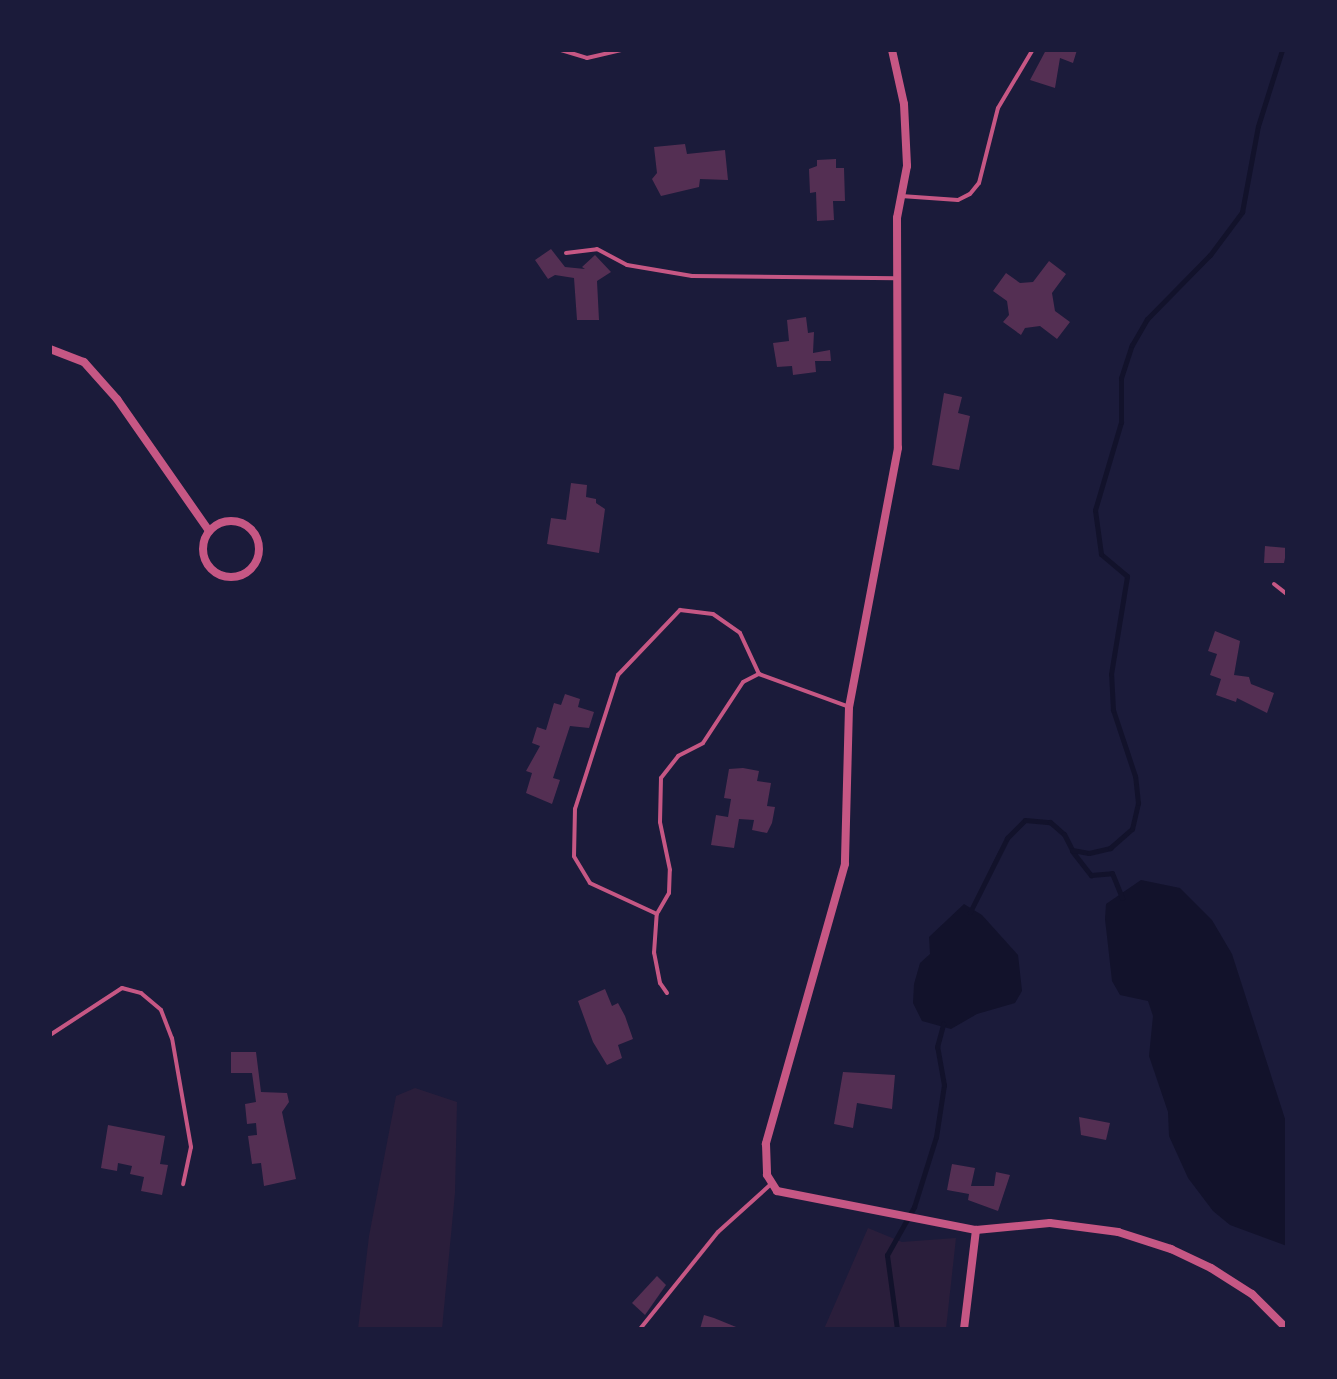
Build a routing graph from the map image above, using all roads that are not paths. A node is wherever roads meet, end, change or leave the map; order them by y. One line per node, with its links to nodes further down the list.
1 (561, 50): 2 (lane)
2 (621, 50)
3 (892, 50): 5 (street)
4 (1032, 51): 5 (lane)
5 (902, 196): 7 (street)
6 (566, 252): 7 (lane)
7 (896, 278): 13 (street)
8 (50, 349): 9 (street)
9 (209, 531): 9 (street)
10 (1274, 584): 11 (lane)
11 (1287, 594)
12 (759, 674): 13 (lane); 14 (lane); 14 (lane)
13 (849, 707): 18 (street)
14 (656, 914): 15 (lane)
15 (667, 993)
16 (50, 1035): 17 (lane)
17 (182, 1184)
18 (772, 1184): 19 (street); 20 (lane)
19 (976, 1230): 21 (street); 22 (street)
20 (640, 1329)
21 (964, 1329)
22 (1287, 1329)

